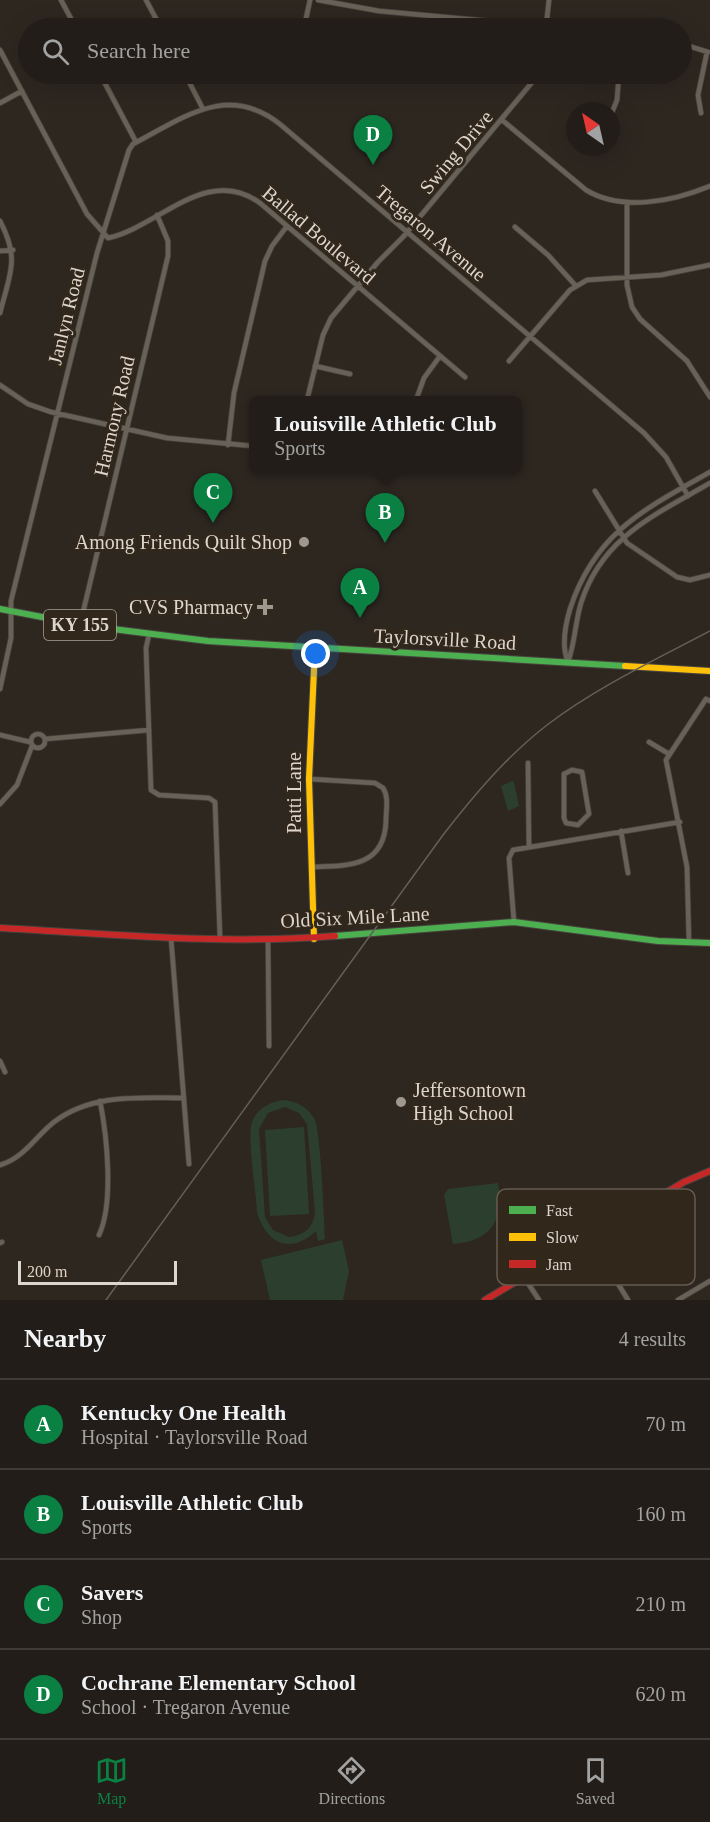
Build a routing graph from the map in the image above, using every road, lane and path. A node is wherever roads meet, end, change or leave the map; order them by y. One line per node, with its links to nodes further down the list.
1 (61, 0): 6 (street)
2 (146, 0): 7 (street)
3 (310, 0): 8 (street)
4 (318, 0): 9 (street)
5 (549, 0): 10 (street)
6 (71, 18)
7 (156, 18)
8 (306, 18)
9 (448, 18)
10 (547, 18)
11 (692, 47): 13 (street)
12 (0, 50): 15 (street)
13 (709, 52): 24 (street)
14 (18, 84): 20 (street)
15 (18, 84)
16 (105, 84): 26 (street)
17 (190, 84): 23 (street)
18 (531, 84): 25 (street, Swing Drive)
19 (618, 84): 21 (street)
20 (22, 91): 22 (street); 34 (street)
21 (615, 102)
22 (0, 103)
23 (203, 109): 26 (street, Tregaron Avenue); 33 (street, Tregaron Avenue)
24 (701, 113)
25 (502, 120): 28 (street); 33 (street, Swing Drive)
26 (136, 142): 34 (street)
27 (710, 186): 28 (street)
28 (627, 202): 38 (street)
29 (157, 215): 31 (street, Ballad Boulevard); 34 (street, Ballad Boulevard); 53 (street, Harmony Road)
30 (0, 221): 35 (street)
31 (287, 226): 39 (street, Ballad Boulevard); 54 (street)
32 (515, 227): 40 (street)
33 (407, 232): 39 (street, Swing Drive); 42 (street, Tregaron Avenue)
34 (103, 233): 52 (street, Janlyn Road)
35 (13, 250): 36 (street); 41 (street)
36 (0, 252)
37 (710, 265): 38 (street)
38 (627, 276): 40 (street); 51 (street)
39 (357, 286): 43 (street, Ballad Boulevard); 45 (street, Swing Drive)
40 (576, 286): 42 (street)
41 (0, 313)
42 (530, 336): 44 (street); 58 (street, Tregaron Avenue)
43 (440, 356): 47 (street, Ballad Boulevard); 50 (street)
44 (509, 361)
45 (315, 366): 46 (street); 49 (street, Swing Drive)
46 (350, 374)
47 (465, 377)
48 (0, 385): 52 (street)
49 (308, 396)
50 (417, 396)
51 (710, 397)
52 (57, 414): 53 (street); 65 (street, Janlyn Road)
53 (126, 430): 54 (street); 66 (street, Harmony Road)
54 (228, 445): 55 (street)
55 (249, 446)
56 (710, 472): 58 (street)
57 (710, 483): 60 (street)
58 (683, 487): 60 (street, Tregaron Avenue); 61 (street)
59 (595, 490): 61 (street)
60 (688, 496): 62 (street)
61 (618, 529): 62 (street); 69 (street)
62 (623, 537): 63 (street); 69 (street)
63 (710, 575)
64 (0, 609): 65 (street, Taylorsville Road / KY 155)
65 (11, 612): 66 (street, Taylorsville Road / KY 155); 71 (street, Janlyn Road)
66 (80, 625): 67 (street, Taylorsville Road / KY 155)
67 (149, 635): 68 (street, Taylorsville Road / KY 155); 73 (street)
68 (315, 648): 69 (street, Taylorsville Road / KY 155); 80 (street, Patti Lane)
69 (568, 662): 70 (street, Taylorsville Road / KY 155)
70 (710, 671)
71 (0, 689)
72 (710, 701): 78 (street)
73 (149, 730): 75 (street); 92 (street)
74 (0, 735): 77 (street)
75 (45, 739): 77 (street); 77 (street)
76 (649, 742): 78 (street)
77 (31, 744): 81 (street)
78 (669, 754): 82 (street)
79 (528, 763): 86 (street)
80 (309, 780): 87 (street, Patti Lane); 87 (street)
81 (0, 804)
82 (680, 822): 84 (street); 95 (street)
83 (578, 825): 83 (street); 85 (street)
84 (621, 831): 85 (street); 88 (street)
85 (581, 838): 86 (street)
86 (526, 847): 89 (street)
87 (311, 867): 94 (street, Patti Lane)
88 (628, 873)
89 (514, 922): 94 (street, Old Six Mile Lane); 95 (street, Old Six Mile Lane)
90 (0, 928): 91 (street, Old Six Mile Lane)
91 (171, 938): 92 (street, Old Six Mile Lane); 100 (street)
92 (220, 938): 93 (street, Old Six Mile Lane)
93 (267, 939): 94 (street, Old Six Mile Lane); 97 (street)
94 (314, 939)
95 (689, 943): 96 (street, Old Six Mile Lane)
96 (710, 943)
97 (269, 1046)
98 (0, 1061): 99 (street)
99 (5, 1072)
100 (184, 1098): 101 (street); 102 (street)
101 (100, 1101): 103 (street); 106 (street)
102 (189, 1164)
103 (0, 1165)
104 (710, 1171): 105 (street)
105 (672, 1189)
106 (99, 1235)
107 (710, 1281): 114 (street)
108 (509, 1285): 111 (street)
109 (530, 1285): 112 (street)
110 (619, 1285): 113 (street)
111 (484, 1300)
112 (539, 1300)
113 (628, 1300)
114 (678, 1300)

